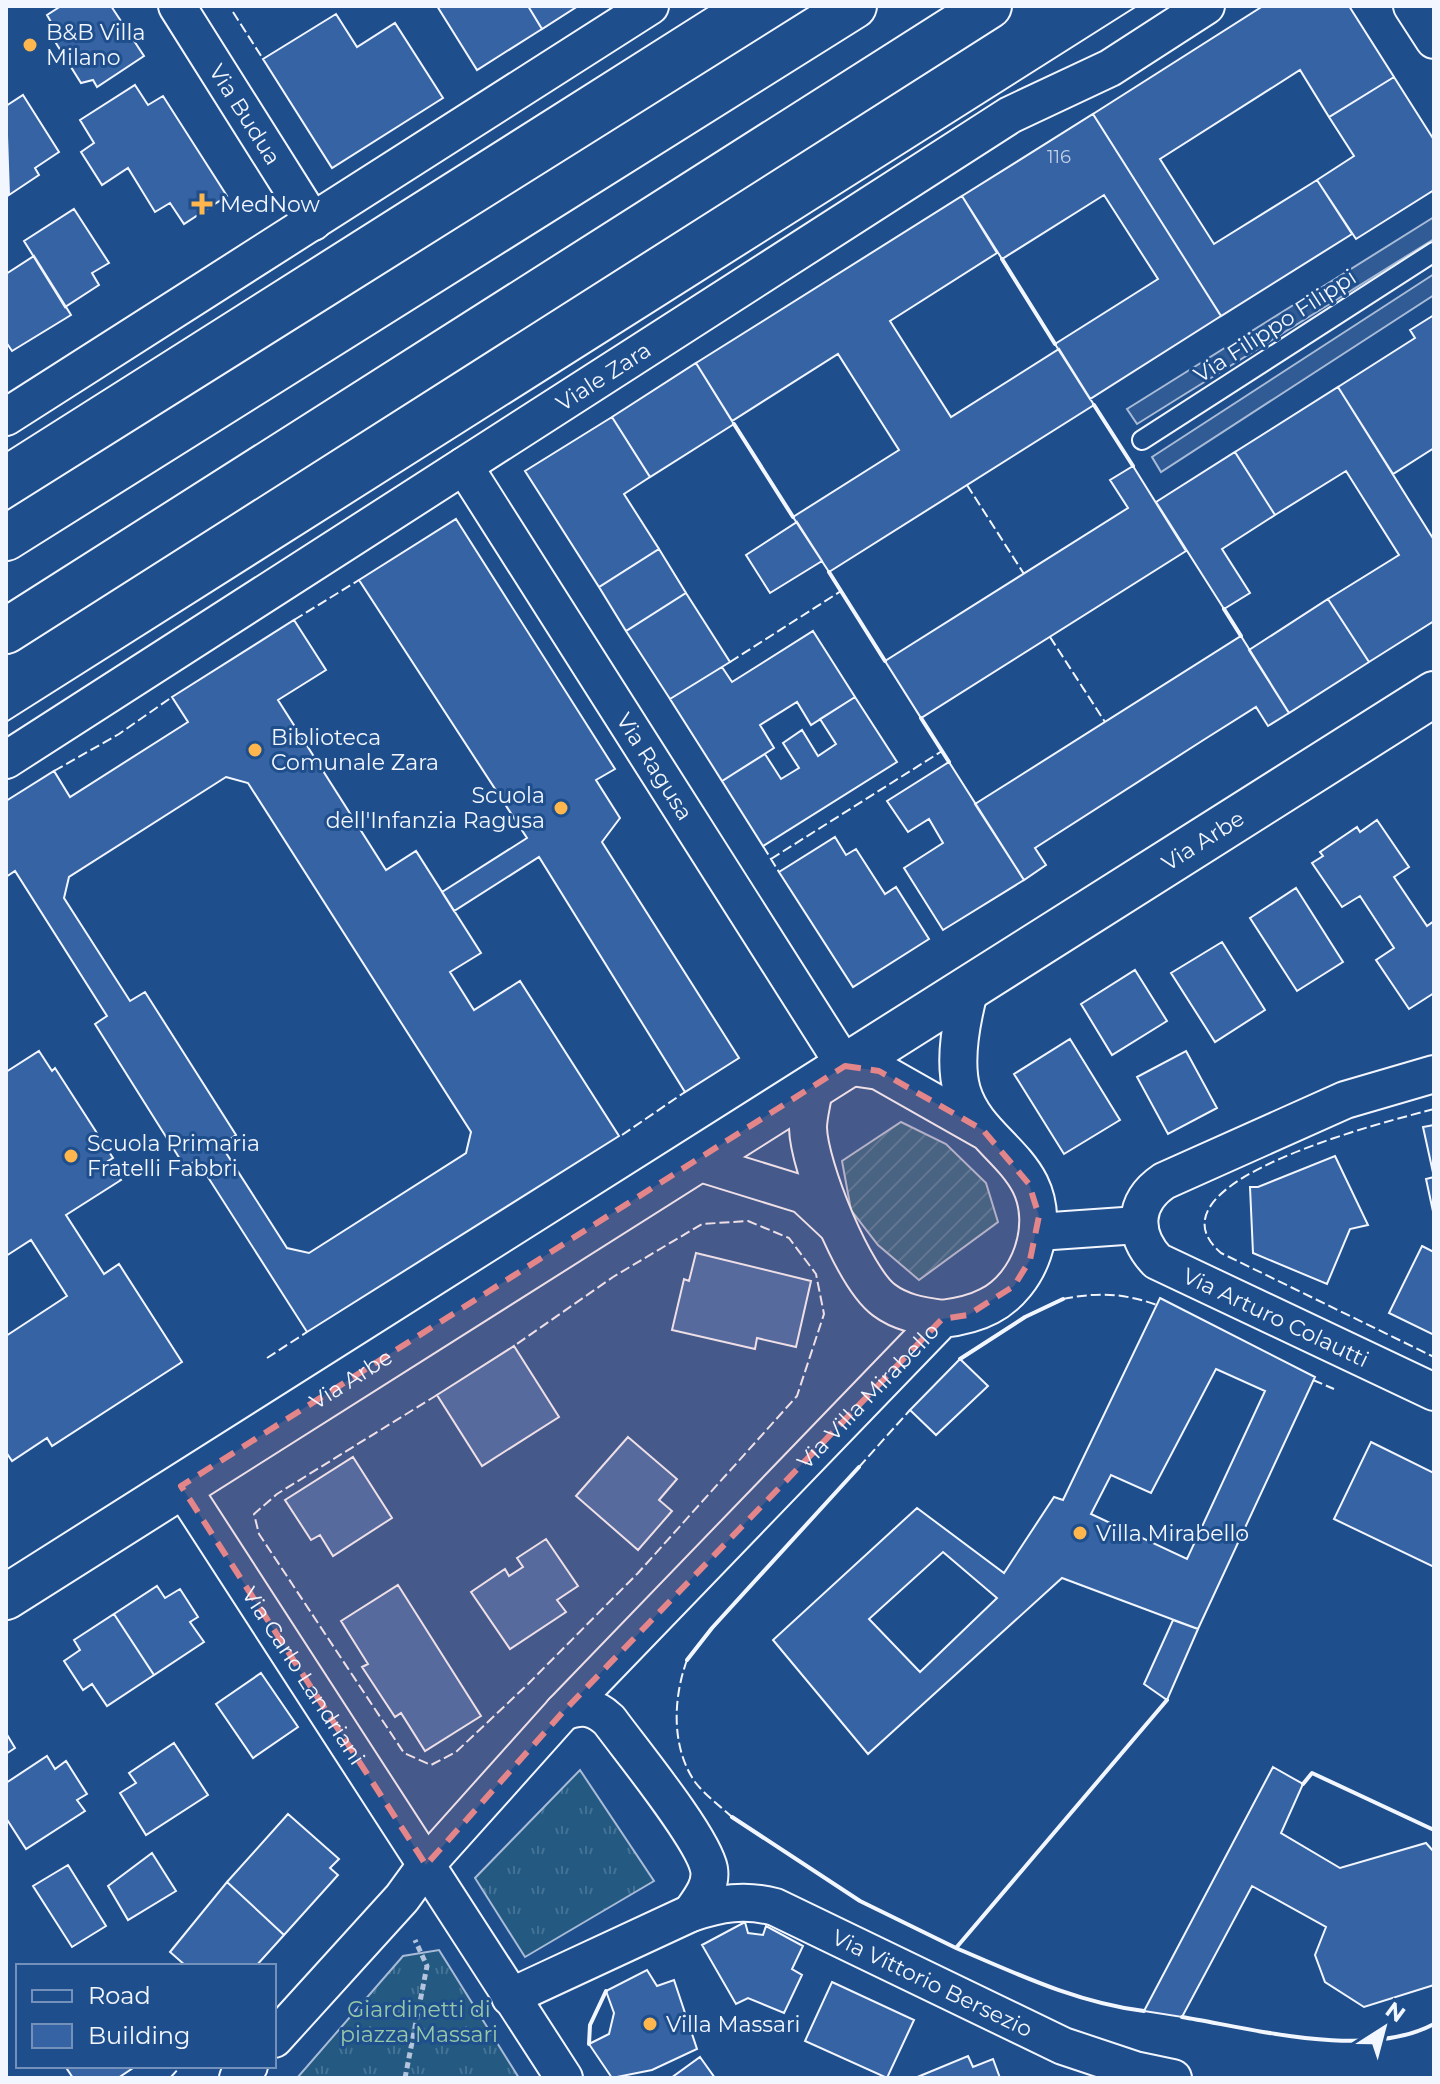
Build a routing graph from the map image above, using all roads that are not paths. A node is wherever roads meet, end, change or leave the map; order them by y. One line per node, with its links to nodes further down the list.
1 (177, 6): 8 (street, Via Budua)
2 (650, 6): 8 (street)
3 (854, 6): 13 (main road)
4 (989, 6): 14 (main road)
5 (1206, 6): 12 (street, Viale Zara)
6 (1412, 6): 7 (street)
7 (1434, 40)
8 (313, 222): 10 (street)
9 (1434, 252): 11 (lane, Via Filippo Filippi)
10 (6, 417)
11 (1142, 440)
12 (464, 466): 16 (street, Viale Zara); 19 (street, Via Ragusa)
13 (6, 538)
14 (6, 631)
15 (1434, 694): 17 (main road, Via Arbe)
16 (6, 760)
17 (970, 988): 19 (main road, Via Arbe); 20 (street)
18 (1434, 1074): 22 (street)
19 (830, 1076): 20 (street); 21 (main road, Via Arbe); 23 (street)
20 (983, 1130): 24 (street)
21 (694, 1161): 23 (street); 27 (main road, Via Arbe)
22 (1138, 1225): 24 (street); 26 (street, Via Arturo Colautti)
23 (839, 1228): 25 (street)
24 (1038, 1232): 25 (street, Via Villa Mirabello)
25 (942, 1319): 29 (street, Via Villa Mirabello)
26 (1434, 1392)
27 (181, 1486): 28 (main road, Via Arbe); 30 (street, Via Carlo Landriani)
28 (6, 1597)
29 (563, 1712): 30 (street, Via Villa Mirabello); 31 (street)
30 (426, 1865): 32 (street, Via Carlo Landriani); 33 (street, Via Villa Mirabello)
31 (691, 1913): 32 (street, Via Vittorio Bersezio); 35 (street, Via Vittorio Bersezio)
32 (510, 1997): 34 (street, Via Carlo Landriani)
33 (276, 2037)
34 (564, 2078)
35 (1173, 2078)

